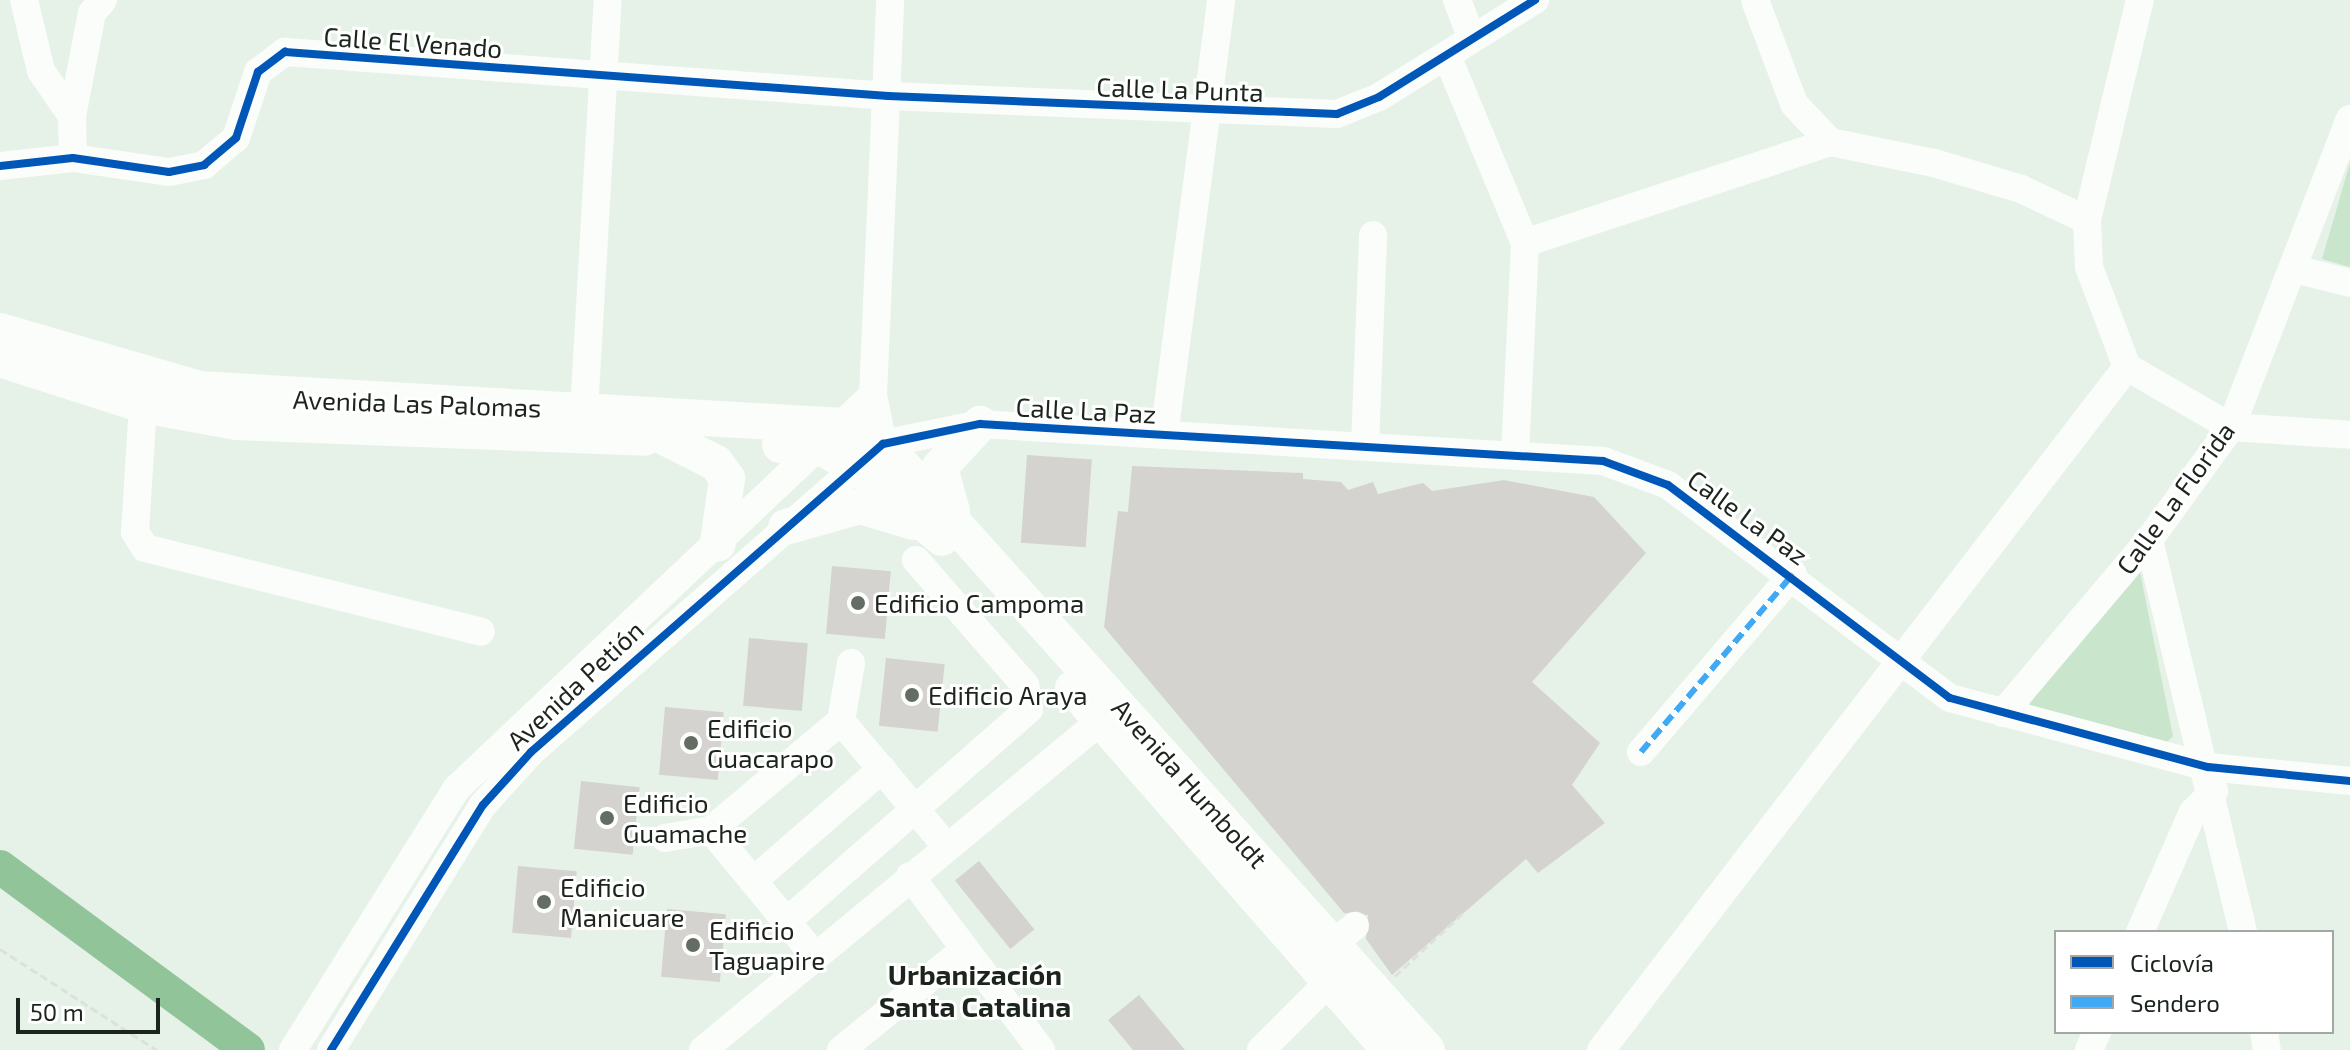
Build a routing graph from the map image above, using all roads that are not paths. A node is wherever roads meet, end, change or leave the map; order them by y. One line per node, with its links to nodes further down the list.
1 (24, 0): 15 (street)
2 (103, 0): 15 (street)
3 (608, 0): 12 (street)
4 (890, 0): 13 (street)
5 (1221, 0): 14 (street)
6 (1457, 0): 10 (street)
7 (1535, 0): 10 (street, Calle La Punta)
8 (1755, 0): 17 (street)
9 (2140, 0): 20 (street)
10 (1471, 37): 11 (street, Calle La Punta)
11 (1447, 56): 14 (street, Calle La Punta); 22 (street)
12 (604, 76): 13 (street, Calle El Venado); 18 (street, Calle El Venado); 31 (street)
13 (888, 96): 14 (street, Calle La Punta); 29 (street)
14 (1209, 112): 34 (street)
15 (72, 116): 18 (street)
16 (2350, 119): 23 (street, Calle La Florida)
17 (1830, 142): 20 (street); 22 (street)
18 (73, 158): 19 (street, Calle El Venado)
19 (0, 166)
20 (2087, 220): 27 (street)
21 (1373, 235): 38 (street)
22 (1525, 243): 40 (street)
23 (2294, 269): 24 (street); 33 (street, Calle La Florida)
24 (2350, 283)
25 (0, 331): 28 (main road, Avenida Las Palomas)
26 (0, 359): 28 (main road, Avenida Las Palomas)
27 (2127, 367): 33 (street); 47 (street)
28 (90, 375): 30 (main road, Avenida Las Palomas); 31 (main road, Avenida Las Palomas)
29 (873, 395): 36 (street, Avenida Petión); 39 (street)
30 (143, 405): 37 (main road, Avenida Las Palomas); 46 (street)
31 (584, 411): 36 (main road, Avenida Las Palomas)
32 (980, 424): 34 (street, Calle La Paz); 39 (street, Calle La Paz); 42 (main road)
33 (2231, 427): 35 (street); 43 (street, Calle La Florida)
34 (1164, 435): 38 (street, Calle La Paz)
35 (2350, 435)
36 (832, 437): 37 (main road, Avenida Las Palomas); 39 (main road, Avenida Humboldt); 44 (street, Avenida Petión)
37 (666, 438): 44 (main road)
38 (1365, 446): 40 (street, Calle La Paz)
39 (869, 455): 41 (street, Avenida Petión); 42 (main road, Avenida Humboldt)
40 (1515, 455): 45 (street, Calle La Paz)
41 (786, 527): 42 (main road); 69 (street, Avenida Petión)
42 (936, 537): 49 (main road, Avenida Humboldt); 56 (street)
43 (2149, 540): 50 (street, Calle La Florida); 54 (street)
44 (718, 543): 68 (street, Avenida Petión)
45 (1793, 574): 47 (street, Calle La Paz); 52 (street)
46 (481, 632)
47 (1907, 659): 50 (street, Calle La Paz); 76 (street)
48 (851, 663): 51 (street)
49 (1110, 712): 59 (street); 67 (main road, Avenida Humboldt); 75 (main road, Avenida Humboldt)
50 (2003, 713): 54 (street, Calle La Paz)
51 (841, 721): 53 (street); 57 (street)
52 (1641, 752)
53 (882, 769): 56 (street); 61 (street)
54 (2211, 779): 55 (street, Calle La Paz); 63 (street); 64 (street)
55 (2350, 781)
56 (917, 812): 59 (street); 62 (street)
57 (711, 830): 58 (street); 61 (street)
58 (665, 838)
59 (946, 846): 60 (street)
60 (910, 876): 65 (street); 66 (street)
61 (753, 881): 62 (street)
62 (786, 922): 66 (street)
63 (2141, 930)
64 (2243, 930)
65 (964, 950): 71 (street); 72 (street)
66 (815, 956): 70 (street)
67 (1329, 982): 73 (street); 74 (main road, Avenida Humboldt)
68 (293, 1050)
69 (331, 1050)
70 (703, 1050)
71 (841, 1050)
72 (1041, 1050)
73 (1261, 1050)
74 (1390, 1050)
75 (1427, 1050)
76 (1601, 1050)

